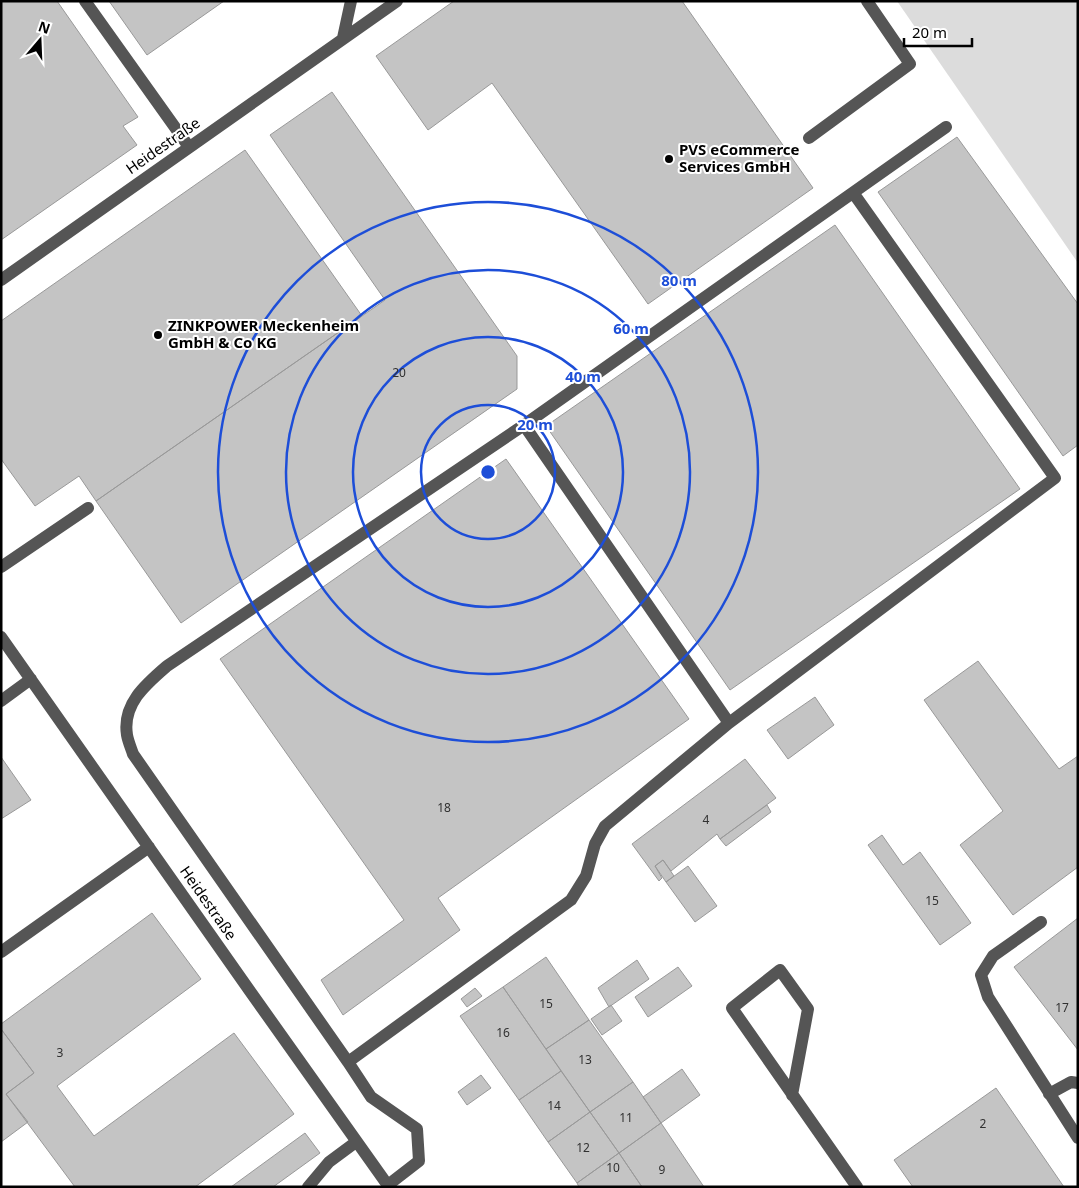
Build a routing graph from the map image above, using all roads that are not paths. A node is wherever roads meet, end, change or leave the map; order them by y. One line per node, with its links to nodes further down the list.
1 (86, 1): 8 (street)
2 (350, 1): 5 (street)
3 (397, 1): 5 (street, Heidestraße)
4 (866, 1): 7 (street)
5 (343, 38): 8 (street, Heidestraße)
6 (946, 127): 9 (street)
7 (809, 138)
8 (189, 147): 10 (street, Heidestraße)
9 (854, 194): 11 (street); 17 (street)
10 (1, 280)
11 (524, 425): 17 (street); 21 (street)
12 (88, 508): 13 (street)
13 (1, 567)
14 (1, 637): 15 (street, Heidestraße)
15 (31, 679): 16 (street); 18 (street, Heidestraße)
16 (1, 701)
17 (729, 722): 21 (street)
18 (149, 847): 20 (street); 26 (street, Heidestraße)
19 (1041, 922): 23 (street)
20 (1, 952)
21 (348, 1062): 27 (street)
22 (1078, 1084): 23 (street)
23 (1049, 1094): 25 (street)
24 (792, 1095): 24 (street); 29 (street)
25 (1078, 1138)
26 (356, 1142): 27 (street, Heidestraße); 28 (street)
27 (388, 1186)
28 (308, 1187)
29 (857, 1187)

